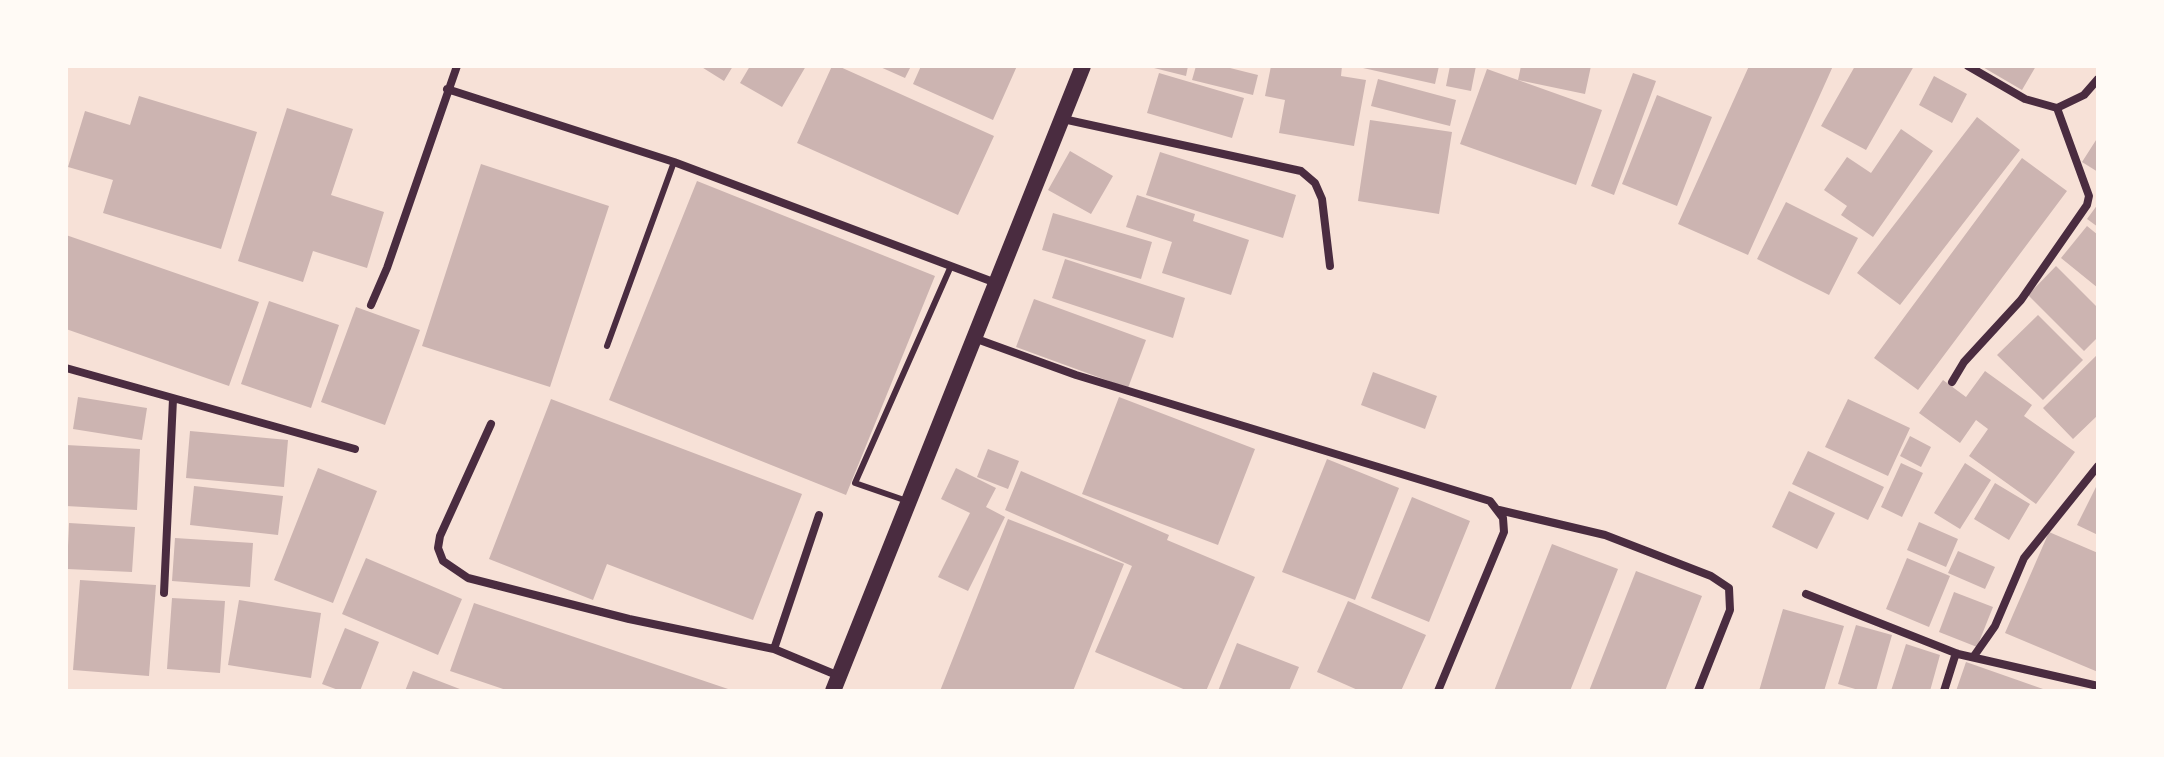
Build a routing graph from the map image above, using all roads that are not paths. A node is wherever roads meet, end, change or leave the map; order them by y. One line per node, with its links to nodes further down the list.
1 (457, 66): 5 (street)
2 (1083, 66): 7 (main road)
3 (1968, 66): 6 (street)
4 (2098, 79): 6 (street)
5 (447, 89): 8 (street); 12 (street)
6 (2057, 108): 16 (street)
7 (1062, 119): 10 (street); 11 (main road)
8 (674, 162): 9 (street); 14 (lane)
9 (951, 266): 11 (street); 21 (lane)
10 (1330, 266)
11 (997, 283): 13 (main road)
12 (371, 305)
13 (974, 338): 21 (main road); 22 (street)
14 (607, 346)
15 (66, 368): 17 (street)
16 (1952, 382)
17 (173, 399): 19 (street); 24 (street)
18 (491, 424): 26 (street)
19 (355, 449)
20 (2098, 466): 28 (street)
21 (909, 501): 29 (main road)
22 (1499, 510): 31 (street); 32 (street)
23 (819, 515): 26 (street)
24 (164, 593)
25 (1806, 594): 27 (street)
26 (774, 649): 29 (street)
27 (1958, 654): 28 (street); 33 (street)
28 (1974, 656): 30 (street)
29 (836, 684)
30 (2098, 686)
31 (1438, 691)
32 (1698, 691)
33 (1944, 691)

